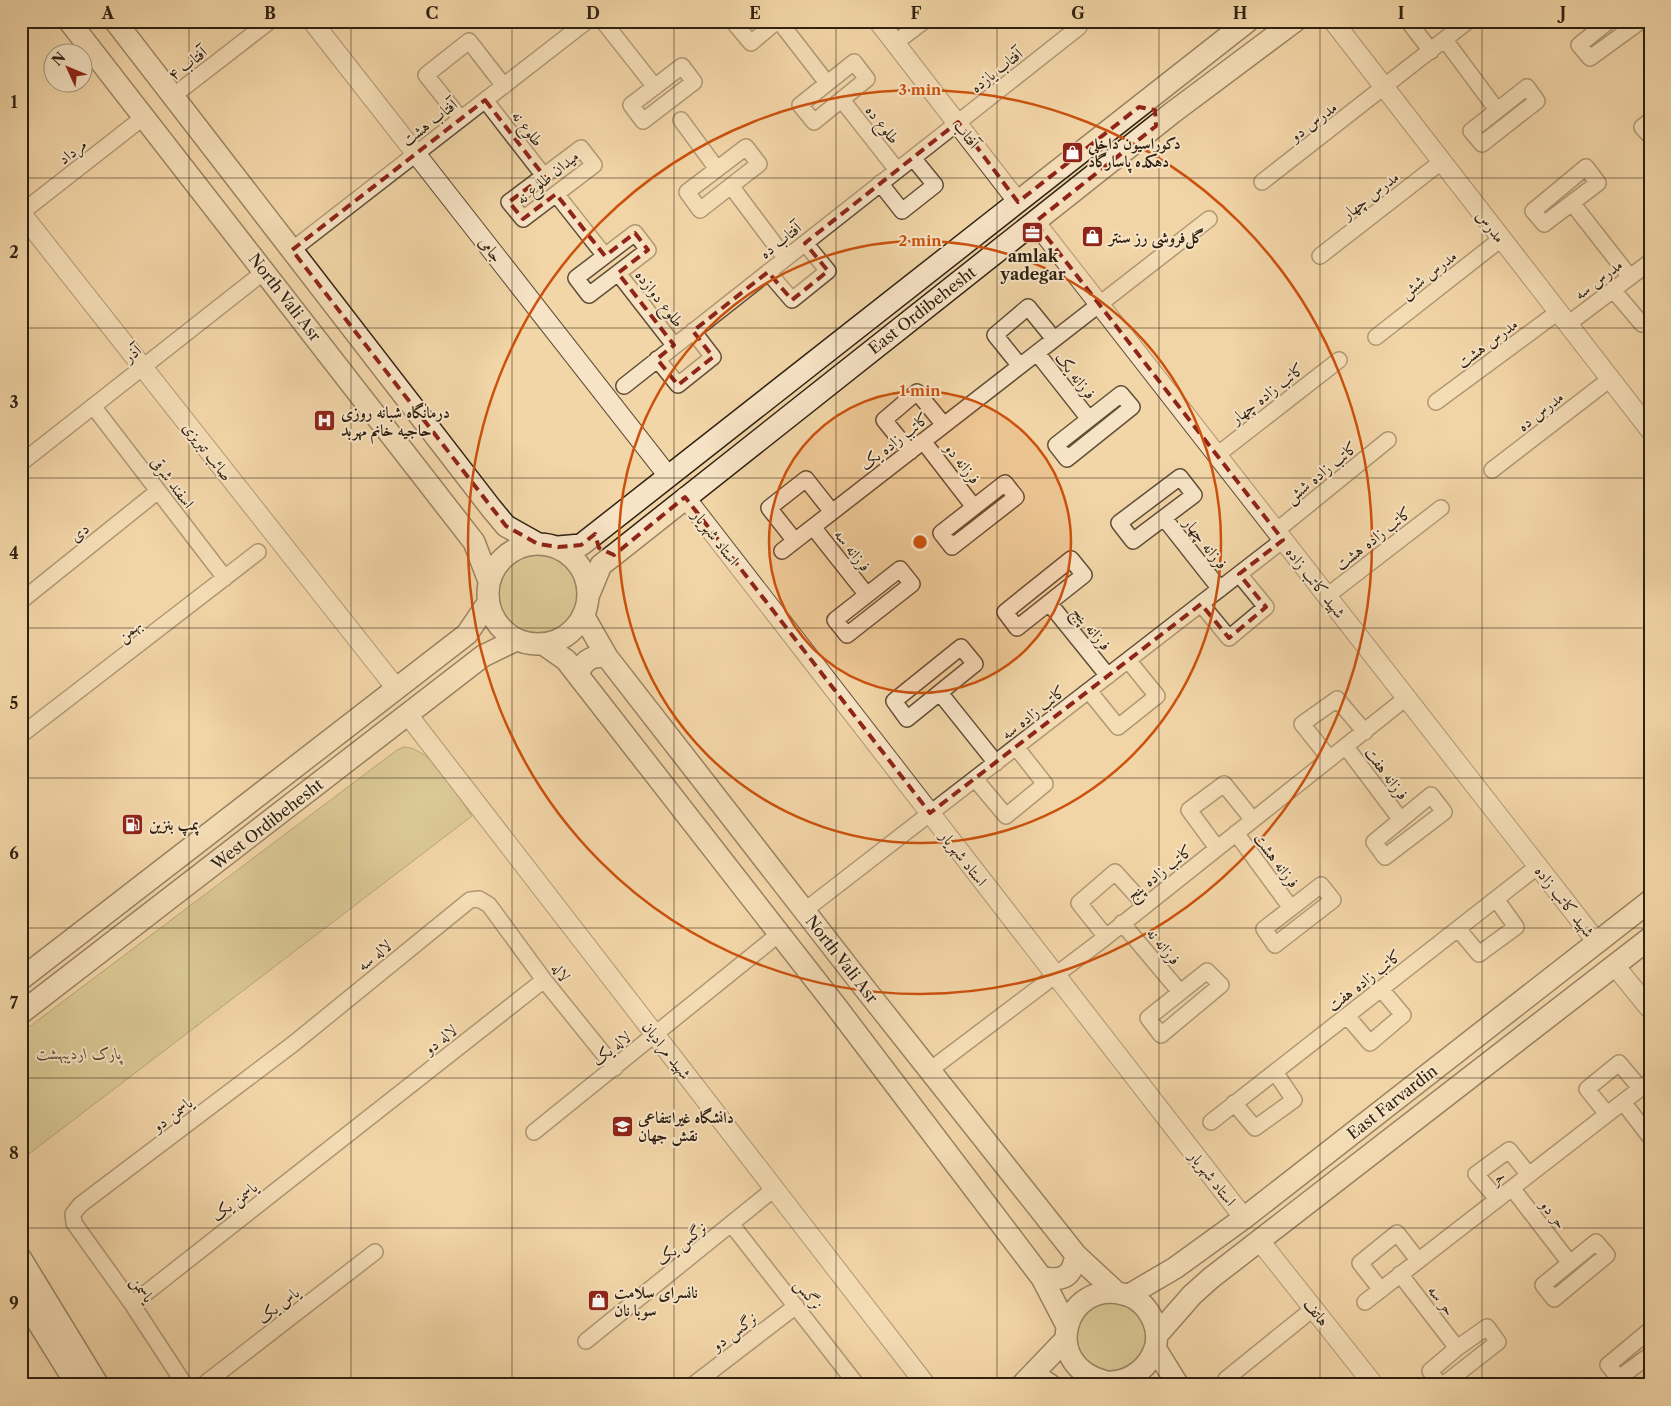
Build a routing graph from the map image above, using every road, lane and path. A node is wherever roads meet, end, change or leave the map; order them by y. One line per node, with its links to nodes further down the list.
1 (69, 21): 33 (main road, North Vali Asr)
2 (115, 21): 27 (main road)
3 (270, 21): 27 (street, آفتاب ۴)
4 (312, 21): 40 (street, جامی)
5 (603, 21): 25 (street)
6 (739, 21): 7 (street)
7 (778, 21): 23 (street)
8 (878, 21): 20 (street, آفتاب)
9 (924, 21): 20 (street)
10 (1248, 21): 22 (main road, East Ordibehesht)
11 (1295, 21): 28 (main road, East Ordibehesht)
12 (1332, 21): 26 (street, مدرس)
13 (1408, 21): 21 (street)
14 (1608, 21): 15 (street)
15 (1641, 21)
16 (1464, 23): 19 (street, مدرس دو)
17 (580, 24): 24 (street, آفتاب هشت)
18 (1079, 27): 37 (street, آفتاب یازده)
19 (1445, 40): 21 (street, مدرس دو); 32 (street)
20 (895, 43): 37 (street, آفتاب)
21 (1431, 51): 26 (street, مدرس دو)
22 (1182, 73): 28 (main road); 31 (main road, East Ordibehesht)
23 (827, 83): 30 (street); 30 (street)
24 (504, 86): 29 (street, آفتاب هشت); 34 (street)
25 (655, 87)
26 (1384, 89): 42 (street, مدرس); 46 (street, مدرس دو)
27 (173, 96): 57 (main road)
28 (1192, 98): 38 (main road, East Ordibehesht)
29 (485, 100): 34 (street, آفتاب هشت); 45 (street, طلوع نه)
30 (842, 100): 44 (street, طلوع ده)
31 (1139, 107): 38 (main road); 50 (main road, East Ordibehesht)
32 (1497, 110)
33 (145, 116): 52 (street, مرداد); 62 (main road, North Vali Asr)
34 (461, 119): 40 (street, آفتاب هشت)
35 (681, 120): 43 (street)
36 (1650, 121): 39 (street)
37 (958, 122): 41 (street, آفتاب ده); 50 (street, آفتاب)
38 (1156, 126): 54 (main road, East Ordibehesht)
39 (1650, 136)
40 (416, 154): 57 (street, آفتاب هشت); 92 (street, جامی)
41 (913, 158): 44 (street, آفتاب ده); 47 (street)
42 (1441, 162): 55 (street, مدرس); 59 (street, مدرس چهار)
43 (717, 169): 48 (street); 48 (street)
44 (897, 170): 47 (street, آفتاب ده)
45 (544, 176): 49 (street, میدان طلوع نه); 49 (street, میدان طلوع نه)
46 (1262, 182)
47 (880, 183): 56 (street, آفتاب ده)
48 (731, 186): 60 (street)
49 (556, 194): 58 (street)
50 (1018, 202): 92 (main road, East Ordibehesht)
51 (1572, 203): 65 (street)
52 (21, 213): 78 (street, صائب تبریزی)
53 (1209, 219): 67 (street, کاتب زاده یک)
54 (1035, 222): 67 (street, شهید کاتب زاده); 94 (main road, East Ordibehesht)
55 (1502, 239): 68 (street, مدرس); 71 (street, مدرس شش)
56 (805, 243): 60 (street, آفتاب ده); 63 (street)
57 (292, 250): 96 (main road)
58 (605, 256): 64 (street); 64 (street)
59 (1320, 256)
60 (785, 258): 63 (street, آفتاب ده)
61 (1648, 267): 65 (street, مدرس سه)
62 (264, 271): 78 (street, آذر); 101 (main road, North Vali Asr)
63 (768, 272): 70 (street, آفتاب ده)
64 (618, 273): 73 (street, طلوع دوازده)
65 (1630, 277): 66 (street, مدرس سه)
66 (1613, 290): 68 (street, مدرس سه); 69 (street)
67 (1099, 304): 72 (street, کاتب زاده یک); 89 (street, شهید کاتب زاده)
68 (1563, 318): 79 (street, مدرس); 81 (street, مدرس هشت)
69 (1650, 318)
70 (693, 331): 73 (street, آفتاب ده); 75 (street)
71 (1376, 337)
72 (1054, 339): 74 (street, کاتب زاده یک); 77 (street)
73 (674, 345): 75 (street, آفتاب ده)
74 (1036, 353): 77 (street, کاتب زاده یک); 83 (street, فرزانه یک)
75 (657, 359): 80 (street, آفتاب ده)
76 (1339, 360): 89 (street, کاتب زاده چهار)
77 (1020, 366): 84 (street, کاتب زاده یک)
78 (143, 367): 82 (street, آذر); 129 (street, صائب تبریزی)
79 (1610, 379): 85 (street, مدرس); 91 (street, مدرس ده)
80 (624, 386)
81 (1436, 402)
82 (93, 406): 90 (street, آذر); 93 (street, اسفند شرقی)
83 (1089, 419): 83 (street)
84 (944, 425): 87 (street, کاتب زاده یک); 88 (street)
85 (1650, 430)
86 (1388, 440): 103 (street, کاتب زاده شش)
87 (923, 441): 88 (street, کاتب زاده یک); 95 (street, فرزانه دو)
88 (910, 452): 98 (street, کاتب زاده یک)
89 (1217, 455): 103 (street, شهید کاتب زاده)
90 (21, 463)
91 (1492, 470)
92 (669, 477): 102 (main road, East Ordibehesht)
93 (158, 491): 110 (street, اسفند شرقی); 116 (street, دی)
94 (685, 497): 108 (main road, East Ordibehesht); 141 (street, استاد شهریار)
95 (974, 507): 95 (street)
96 (491, 508): 101 (main road); 105 (main road)
97 (1441, 508): 115 (street, کاتب زاده هشت)
98 (832, 512): 100 (street, کاتب زاده یک); 104 (street)
99 (1164, 518): 99 (street); 112 (street, فرزانه چهار)
100 (812, 527): 104 (street, کاتب زاده یک); 114 (street, فرزانه سه)
101 (464, 529): 111 (main road, North Vali Asr)
102 (599, 531): 105 (main road, East Ordibehesht); 108 (main road)
103 (1280, 536): 109 (street, کاتب زاده سه); 115 (street, شهید کاتب زاده)
104 (795, 541): 106 (street, کاتب زاده یک)
105 (548, 546): 111 (main road); 113 (main road)
106 (782, 551)
107 (258, 552): 110 (street, بهمن)
108 (614, 555): 113 (main road, East Ordibehesht)
109 (1240, 574): 112 (street, کاتب زاده سه); 119 (street)
110 (225, 578): 135 (street, بهمن)
111 (489, 580): 117 (main road)
112 (1220, 589): 119 (street, کاتب زاده سه)
113 (589, 594): 120 (main road)
114 (867, 595): 114 (street)
115 (1327, 596): 132 (street, شهید کاتب زاده)
116 (21, 601)
117 (488, 603): 121 (main road, West Ordibehesht); 122 (main road)
118 (1049, 603): 118 (street); 128 (street, فرزانه پنج)
119 (1201, 604): 125 (street, کاتب زاده سه)
120 (584, 615): 123 (main road); 124 (main road, North Vali Asr)
121 (461, 638): 126 (main road); 129 (main road, West Ordibehesht)
122 (516, 640): 123 (main road); 126 (main road, West Ordibehesht)
123 (543, 644): 127 (main road, North Vali Asr)
124 (607, 657): 127 (main road); 152 (main road, North Vali Asr)
125 (1128, 660): 128 (street, کاتب زاده سه); 130 (street)
126 (471, 665): 133 (main road, West Ordibehesht)
127 (578, 675): 155 (main road, North Vali Asr)
128 (1108, 676): 130 (street, کاتب زاده سه)
129 (396, 688): 161 (main road, West Ordibehesht)
130 (1088, 691): 136 (street, کاتب زاده سه)
131 (940, 693): 131 (street); 139 (street)
132 (1406, 698): 134 (street, کاتب زاده پنج); 146 (street, شهید کاتب زاده)
133 (408, 715): 166 (main road, West Ordibehesht); 168 (street, شهید مرادیان)
134 (1365, 732): 137 (street, کاتب زاده پنج); 138 (street)
135 (21, 735)
136 (1016, 747): 139 (street, کاتب زاده سه); 140 (street)
137 (1346, 747): 138 (street, کاتب زاده پنج); 143 (street, فرزانه هفت)
138 (1330, 759): 142 (street, کاتب زاده پنج)
139 (996, 762): 140 (street, کاتب زاده سه)
140 (975, 779): 141 (street, کاتب زاده سه)
141 (930, 814): 152 (street, کاتب زاده سه); 160 (street, استاد شهریار)
142 (1253, 820): 144 (street, کاتب زاده پنج); 145 (street)
143 (1402, 820): 143 (street)
144 (1236, 834): 145 (street, کاتب زاده پنج); 151 (street, فرزانه هشت)
145 (1217, 848): 150 (street, کاتب زاده پنج)
146 (1538, 866): 148 (street, کاتب زاده هفت); 158 (street, شهید کاتب زاده)
147 (479, 899): 162 (street, لاله); 169 (street, لاله سه)
148 (1496, 899): 154 (street, کاتب زاده هفت); 154 (street)
149 (1650, 901): 158 (main road, East Farvardin)
150 (1145, 905): 153 (street, کاتب زاده پنج); 156 (street)
151 (1291, 908)
152 (804, 911): 171 (main road, North Vali Asr)
153 (1122, 923): 156 (street, کاتب زاده پنج); 164 (street, فرزانه نه)
154 (1458, 929): 163 (street, کاتب زاده هفت)
155 (779, 934): 168 (street, لاله یک); 196 (main road, North Vali Asr)
156 (1106, 937): 160 (street, کاتب زاده پنج)
157 (1650, 938): 159 (main road, East Farvardin)
158 (1596, 942): 186 (main road, East Farvardin)
159 (1615, 966): 165 (street); 188 (main road, East Farvardin)
160 (1056, 975): 171 (street, کاتب زاده پنج); 186 (street, استاد شهریار)
161 (21, 979)
162 (544, 980): 170 (street, لاله); 178 (street, لاله دو)
163 (1381, 989): 167 (street, کاتب زاده هفت); 167 (street)
164 (1180, 992): 164 (street)
165 (1650, 1010)
166 (21, 1013)
167 (1346, 1016): 172 (street, کاتب زاده هفت)
168 (656, 1036): 170 (street, لاله یک); 183 (street, شهید مرادیان)
169 (293, 1044): 185 (street, یاسمن دو)
170 (615, 1068): 179 (street, لاله یک)
171 (930, 1070): 190 (main road, North Vali Asr)
172 (1274, 1072): 175 (street, کاتب زاده هفت); 175 (street)
173 (1645, 1085): 174 (street, حر); 176 (street)
174 (1623, 1102): 176 (street, حر); 180 (street)
175 (1234, 1103): 177 (street, کاتب زاده هفت)
176 (1607, 1114): 181 (street, حر)
177 (1211, 1122)
178 (357, 1126): 202 (street, یاسمن یک)
179 (534, 1132)
180 (1650, 1137)
181 (1529, 1175): 182 (street, حر); 184 (street)
182 (1512, 1188): 184 (street, حر); 193 (street, حر دو)
183 (774, 1189): 187 (street, نرگس یک); 218 (street, شهید مرادیان)
184 (1497, 1199): 192 (street, حر)
185 (73, 1214): 202 (street, یاسمن)
186 (1244, 1218): 194 (main road, East Farvardin)
187 (732, 1225): 203 (street, نرگس); 207 (street, نرگس یک)
188 (1259, 1240): 200 (main road, East Farvardin); 204 (street, هاتف)
189 (375, 1252): 215 (street, یاس یک)
190 (1076, 1255): 196 (main road); 198 (main road, North Vali Asr)
191 (21, 1259): 213 (main road)
192 (1418, 1260): 195 (street, حر); 197 (street)
193 (1569, 1262)
194 (1175, 1268): 198 (main road, East Farvardin); 200 (main road)
195 (1400, 1274): 197 (street, حر); 209 (street, حر سه)
196 (1042, 1278): 206 (main road, North Vali Asr)
197 (1381, 1290): 201 (street, حر)
198 (1122, 1293): 206 (main road); 208 (main road)
199 (21, 1295): 212 (main road)
200 (1192, 1295): 208 (main road, East Farvardin)
201 (1365, 1302)
202 (132, 1304): 214 (street, یاسمن)
203 (796, 1306): 216 (street, نرگس دو); 217 (street, نرگس)
204 (1314, 1308): 222 (street); 223 (street, هاتف)
205 (1650, 1330): 210 (street)
206 (1066, 1332): 211 (main road); 219 (main road)
207 (586, 1341)
208 (1156, 1342): 211 (main road); 221 (main road)
209 (1457, 1348): 224 (street); 224 (street)
210 (1648, 1360)
211 (1108, 1384)
212 (77, 1385)
213 (98, 1385)
214 (185, 1385)
215 (203, 1385)
216 (693, 1385)
217 (857, 1385)
218 (926, 1385)
219 (1024, 1385): 220 (main road)
220 (1050, 1385)
221 (1178, 1385)
222 (1230, 1385)
223 (1374, 1385)
224 (1441, 1385)

